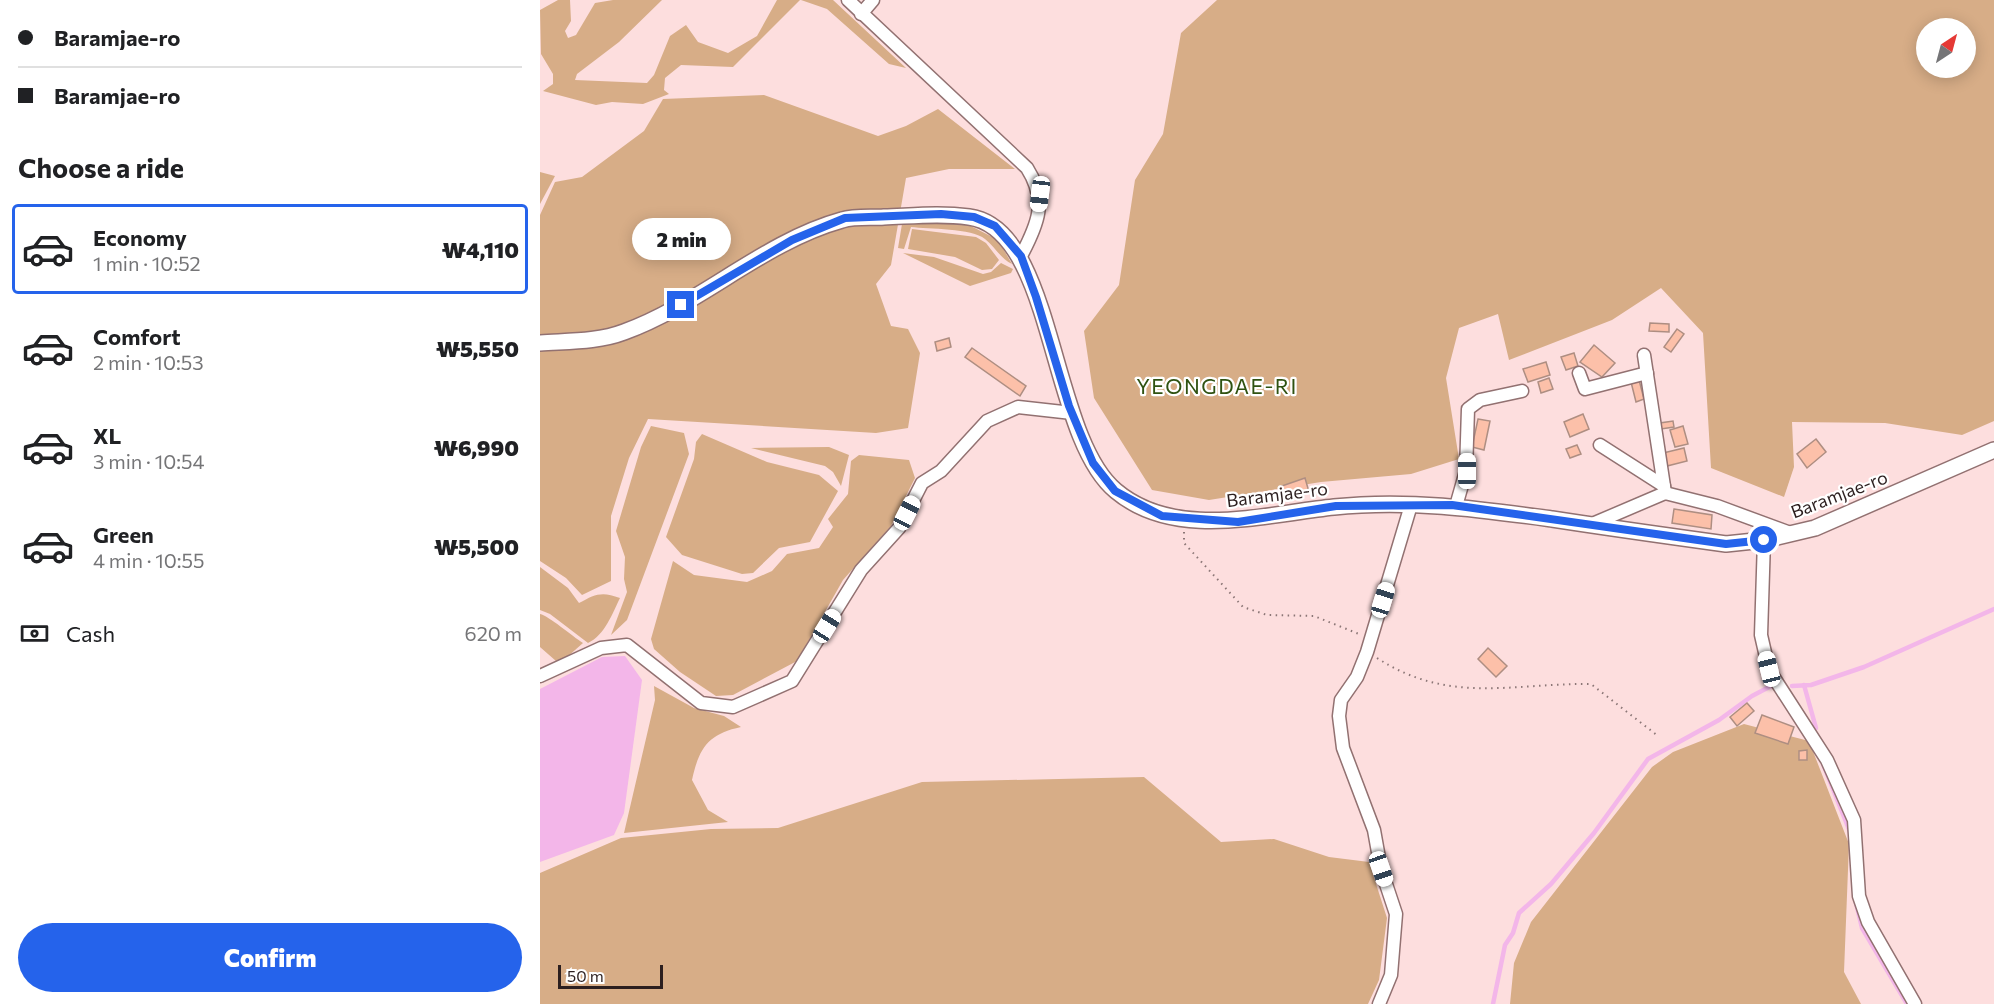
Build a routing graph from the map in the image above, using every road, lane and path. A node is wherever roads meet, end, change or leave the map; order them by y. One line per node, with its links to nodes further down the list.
1 (848, 0): 3 (street)
2 (873, 0): 3 (street)
3 (861, 14): 4 (street)
4 (1021, 256): 5 (street, Baramjae-ro); 10 (street, Baramjae-ro)
5 (540, 343)
6 (1644, 355): 8 (street)
7 (1580, 373): 8 (street)
8 (1647, 373): 13 (street)
9 (1522, 391): 15 (street)
10 (1072, 413): 16 (street, Baramjae-ro); 21 (street)
11 (1600, 446): 13 (street)
12 (1994, 450): 18 (street, Baramjae-ro)
13 (1665, 490): 17 (street); 18 (street)
14 (1411, 506): 15 (street, Baramjae-ro); 16 (street, Baramjae-ro); 20 (street)
15 (1456, 506): 17 (street, Baramjae-ro)
16 (1184, 518): 20 (path)
17 (1590, 525): 19 (street, Baramjae-ro)
18 (1793, 534): 19 (street, Baramjae-ro)
19 (1764, 540): 24 (street)
20 (1369, 646): 22 (path); 23 (street)
21 (540, 676)
22 (1658, 736)
23 (1378, 1004)
24 (1915, 1004)

